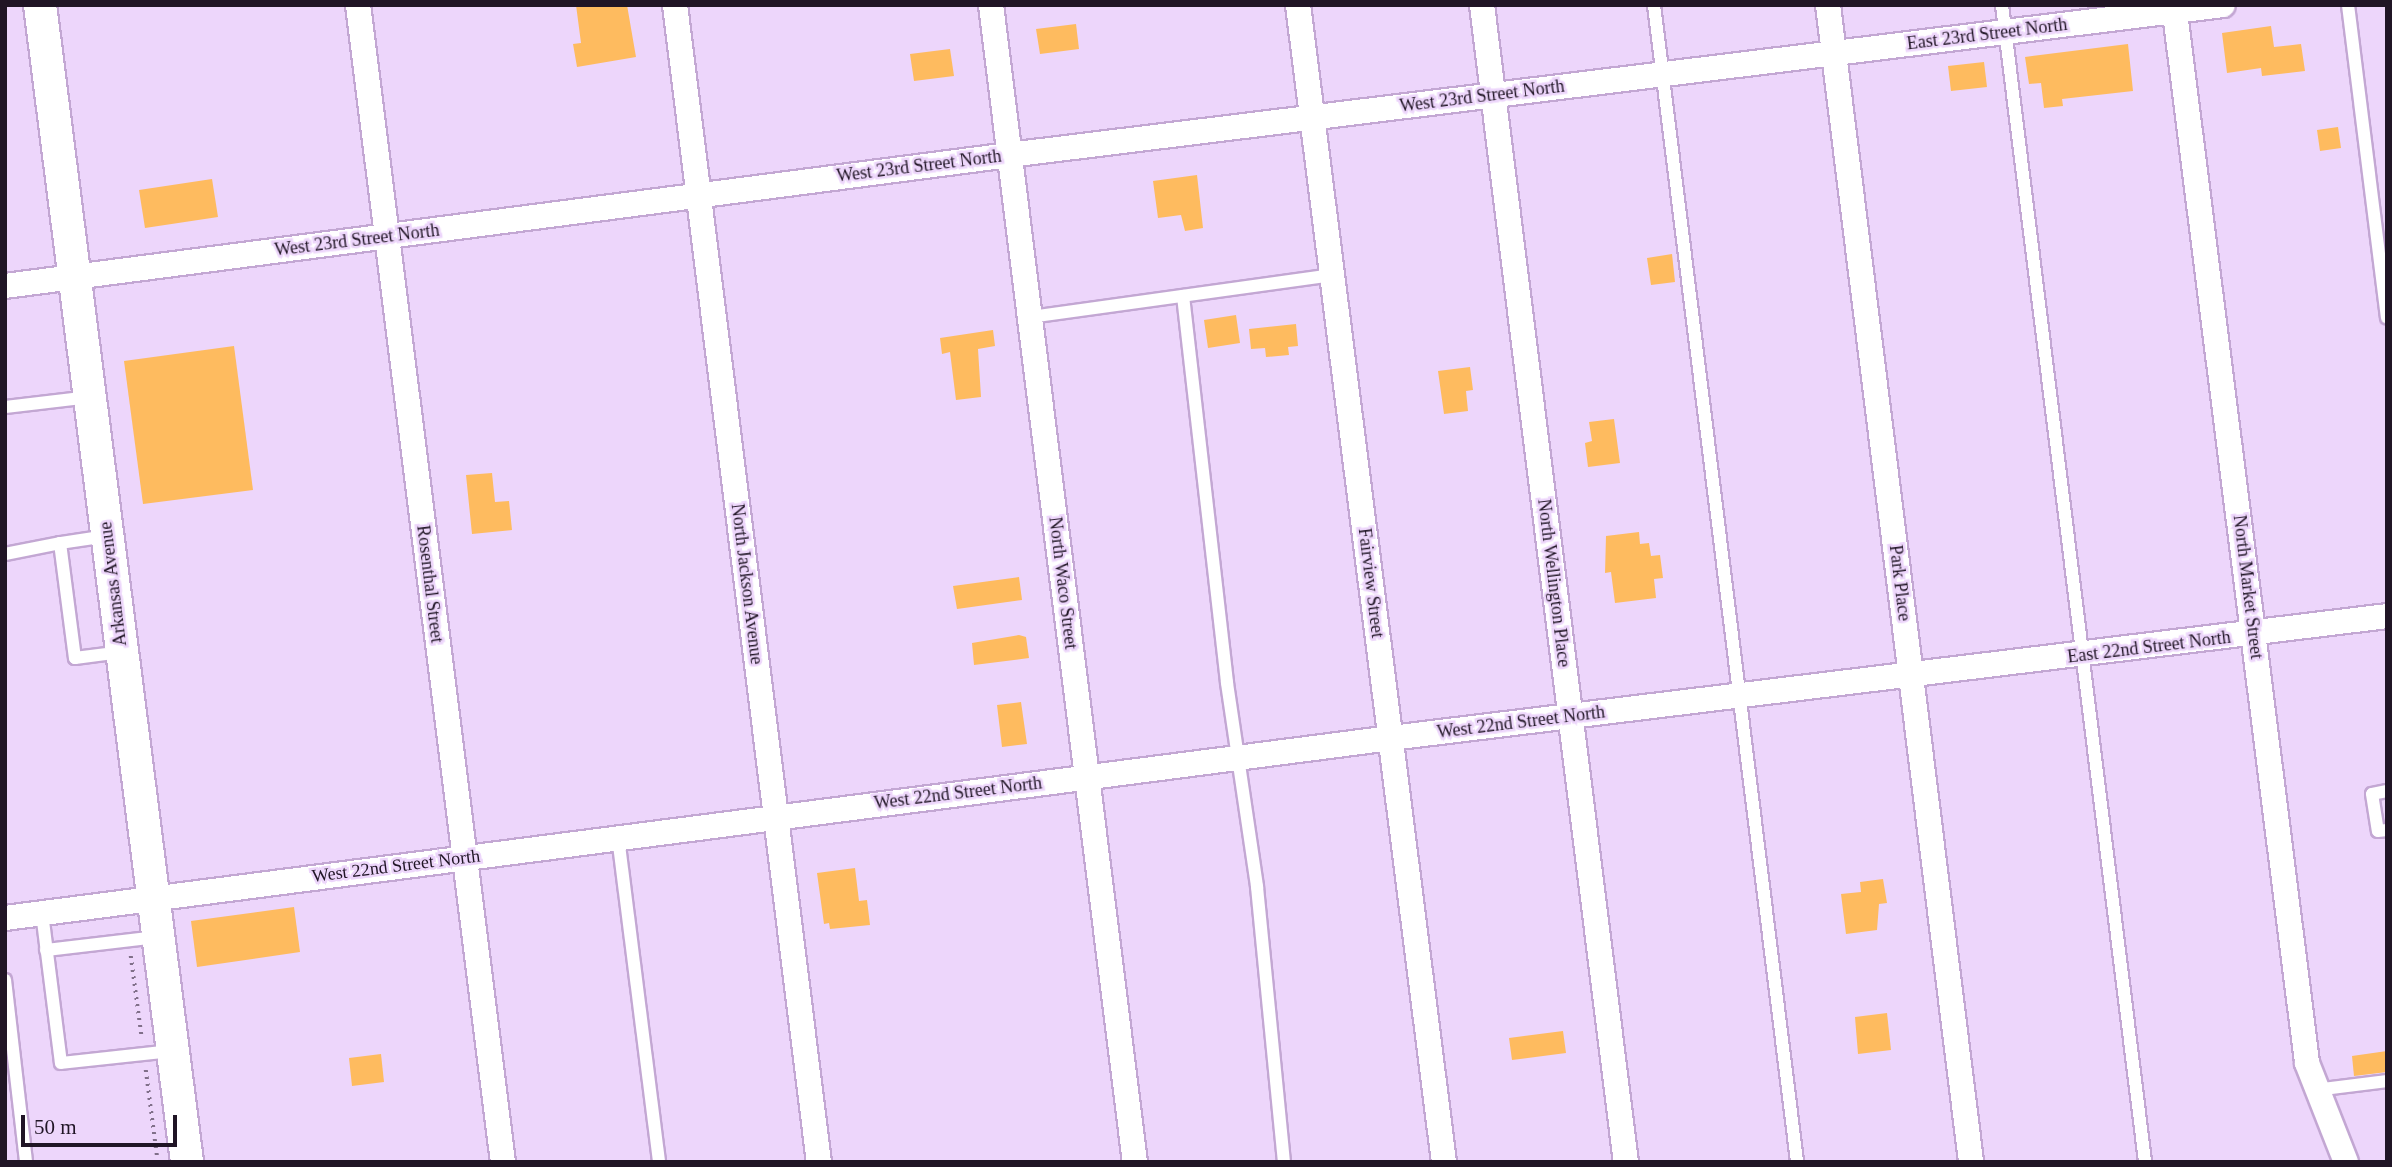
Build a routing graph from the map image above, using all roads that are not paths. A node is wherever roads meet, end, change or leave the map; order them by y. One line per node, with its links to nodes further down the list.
1 (40, 5): 22 (street, Arkansas Avenue)
2 (358, 5): 20 (street, Rosenthal Street)
3 (675, 5): 19 (street, North Jackson Avenue)
4 (991, 5): 18 (street, North Waco Street)
5 (1298, 5): 17 (street, Fairview Street)
6 (1482, 5): 16 (street, North Wellington Place)
7 (1654, 5): 15 (lane)
8 (1828, 5): 14 (street, Park Place)
9 (2002, 5): 13 (lane)
10 (2223, 5): 12 (street, East 23rd Street North)
11 (2348, 5): 26 (lane)
12 (2174, 8): 13 (street, East 23rd Street North); 33 (street, North Market Street)
13 (2004, 32): 14 (street, East 23rd Street North); 35 (lane)
14 (1834, 52): 15 (street, West 23rd Street North); 36 (street, Park Place)
15 (1661, 74): 16 (street, West 23rd Street North); 37 (lane)
16 (1493, 94): 17 (street, West 23rd Street North); 38 (street, North Wellington Place)
17 (1312, 116): 18 (street, West 23rd Street North); 21 (street, Fairview Street)
18 (1009, 155): 19 (street, West 23rd Street North); 25 (street, North Waco Street)
19 (699, 195): 20 (street, West 23rd Street North); 43 (street, North Jackson Avenue)
20 (386, 236): 22 (street, West 23rd Street North); 46 (street, Rosenthal Street)
21 (1332, 275): 24 (lane); 39 (street, Fairview Street)
22 (75, 277): 23 (street, West 23rd Street North); 27 (street, Arkansas Avenue)
23 (5, 286)
24 (1184, 296): 25 (lane); 40 (lane)
25 (1030, 317): 41 (street, North Waco Street)
26 (2387, 318)
27 (90, 397): 28 (lane); 29 (street, Arkansas Avenue)
28 (5, 407)
29 (108, 536): 30 (lane); 34 (street, Arkansas Avenue)
30 (60, 543): 31 (lane); 34 (lane)
31 (5, 554)
32 (2387, 616): 33 (street, East 22nd Street North)
33 (2254, 634): 35 (street, East 22nd Street North); 55 (street, North Market Street)
34 (121, 652): 47 (street, Arkansas Avenue)
35 (2082, 655): 36 (street, East 22nd Street North); 67 (lane)
36 (1912, 676): 37 (street, West 22nd Street North); 66 (street, Park Place)
37 (1740, 696): 38 (street, West 22nd Street North); 65 (lane)
38 (1571, 716): 39 (street, West 22nd Street North); 64 (street, North Wellington Place)
39 (1391, 738): 40 (street, West 22nd Street North); 63 (street, Fairview Street)
40 (1240, 757): 41 (street, West 22nd Street North); 62 (lane)
41 (1087, 776): 43 (street, West 22nd Street North); 61 (street, North Waco Street)
42 (2387, 791): 44 (lane)
43 (776, 817): 45 (street, West 22nd Street North); 60 (street, North Jackson Avenue)
44 (2387, 830)
45 (618, 837): 46 (street, West 22nd Street North); 59 (lane)
46 (465, 857): 47 (street, West 22nd Street North); 58 (street, Rosenthal Street)
47 (153, 898): 48 (street, West 22nd Street North); 50 (street, Arkansas Avenue)
48 (42, 913): 49 (street, West 22nd Street North); 51 (lane)
49 (5, 918)
50 (159, 936): 51 (lane); 53 (street, Arkansas Avenue)
51 (46, 950): 53 (lane)
52 (5, 981): 56 (lane)
53 (173, 1051): 57 (street, Arkansas Avenue)
54 (2387, 1081): 55 (lane)
55 (2315, 1090): 68 (street, North Market Street)
56 (26, 1162)
57 (187, 1162)
58 (503, 1162)
59 (659, 1162)
60 (819, 1162)
61 (1135, 1162)
62 (1284, 1162)
63 (1444, 1162)
64 (1626, 1162)
65 (1797, 1162)
66 (1971, 1162)
67 (2146, 1162)
68 (2346, 1162)

